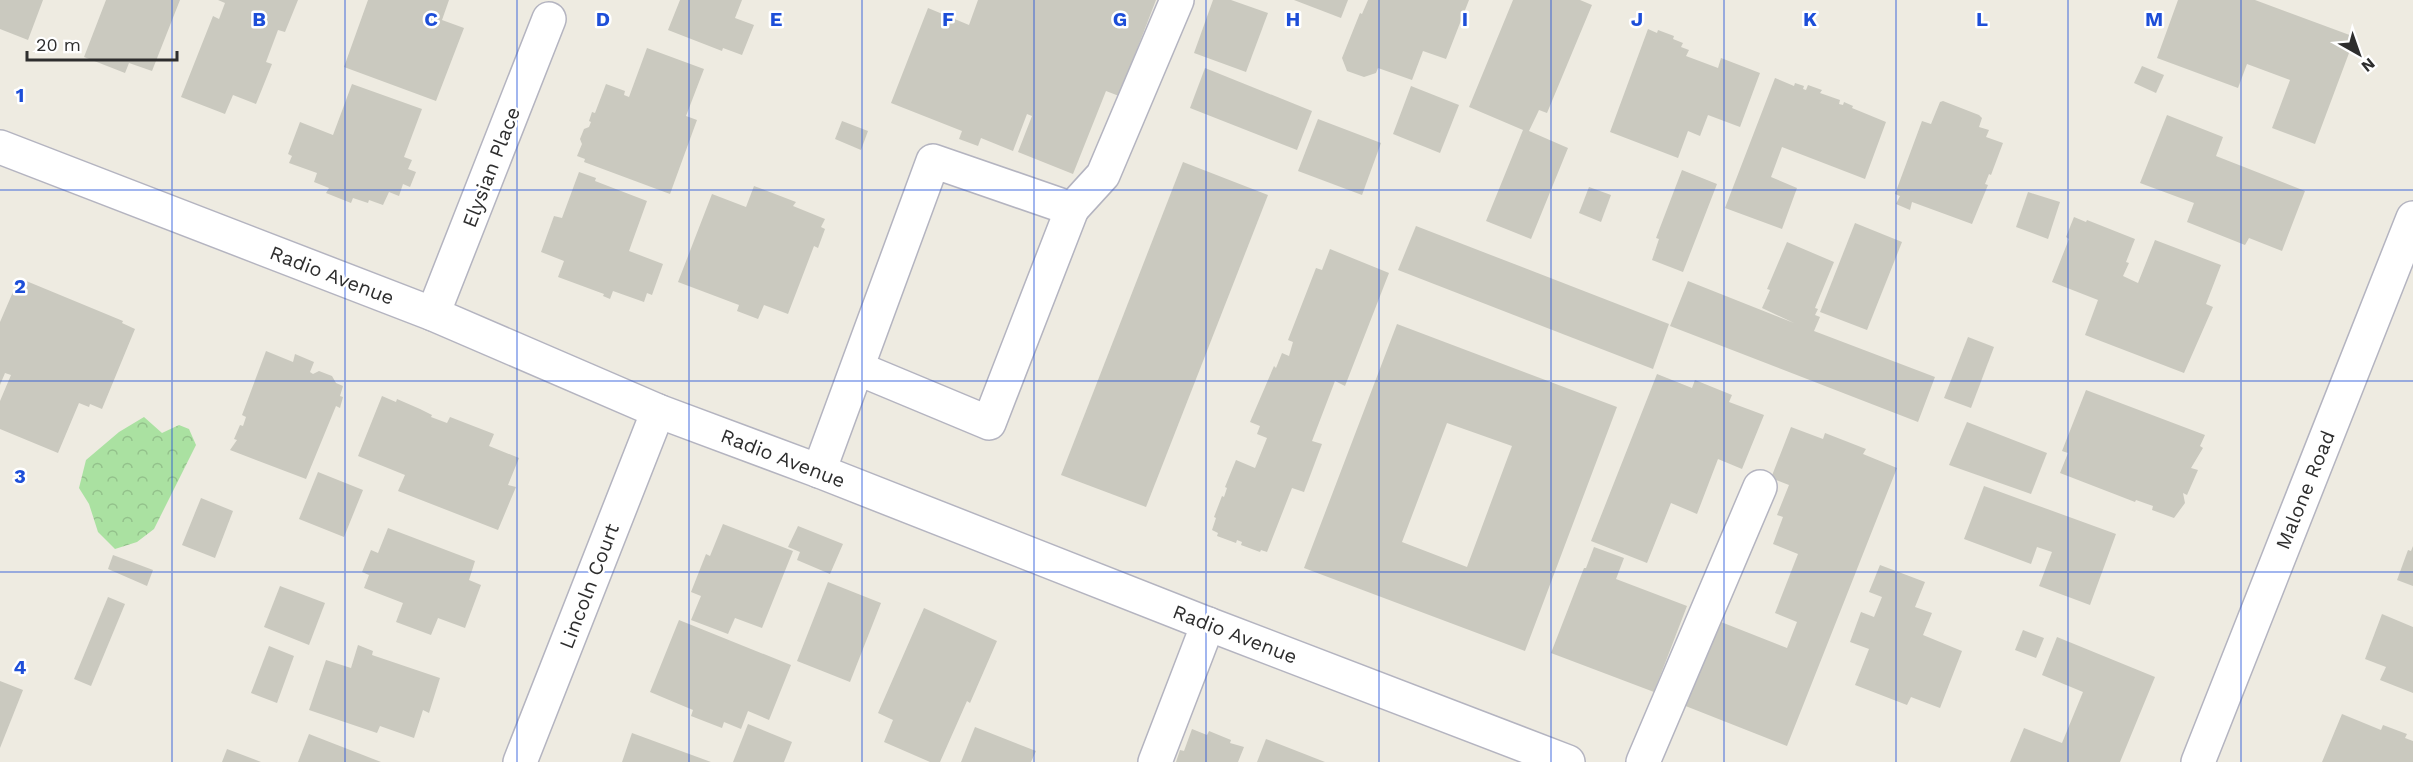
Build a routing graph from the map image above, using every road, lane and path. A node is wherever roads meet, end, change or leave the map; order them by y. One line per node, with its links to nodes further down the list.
1 (1177, 0): 4 (street)
2 (549, 19): 6 (street, Elysian Place)
3 (0, 147): 6 (street, Radio Avenue)
4 (1072, 209): 7 (street); 7 (street)
5 (2413, 218): 16 (street, Malone Road)
6 (433, 314): 8 (street, Radio Avenue)
7 (857, 368): 9 (street)
8 (658, 411): 9 (street, Radio Avenue); 13 (street, Lincoln Court)
9 (819, 471): 11 (street, Radio Avenue)
10 (1760, 487): 15 (street)
11 (1208, 624): 12 (street, Radio Avenue); 14 (street)
12 (1548, 758)
13 (520, 762)
14 (1155, 762)
15 (1643, 762)
16 (2198, 762)

